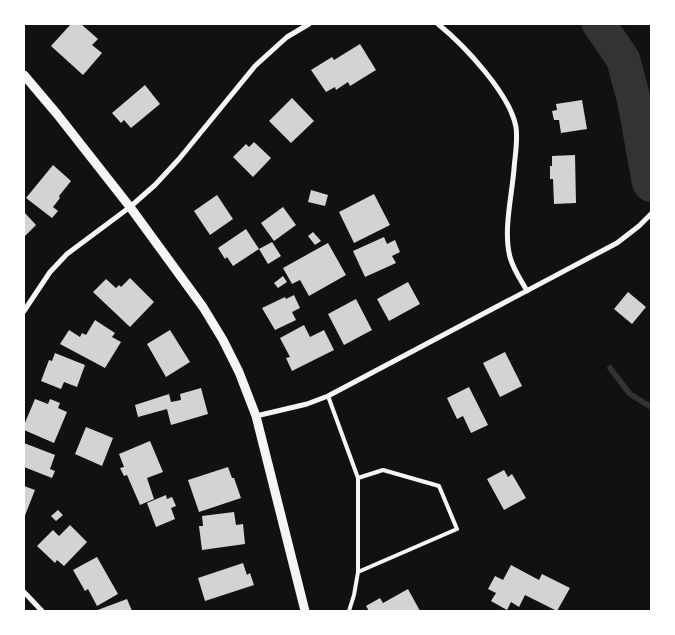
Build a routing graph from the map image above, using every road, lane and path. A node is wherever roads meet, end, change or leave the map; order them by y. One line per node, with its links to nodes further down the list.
1 (309, 24): 4 (street)
2 (438, 24): 6 (street)
3 (24, 75): 4 (street)
4 (130, 208): 7 (street); 9 (street)
5 (651, 214): 6 (street)
6 (527, 291): 8 (street)
7 (24, 311)
8 (328, 396): 9 (street); 10 (lane)
9 (256, 416): 14 (street)
10 (358, 478): 11 (lane); 11 (lane)
11 (358, 572): 15 (lane)
12 (24, 592): 13 (street)
13 (42, 611)
14 (305, 611)
15 (348, 611)

